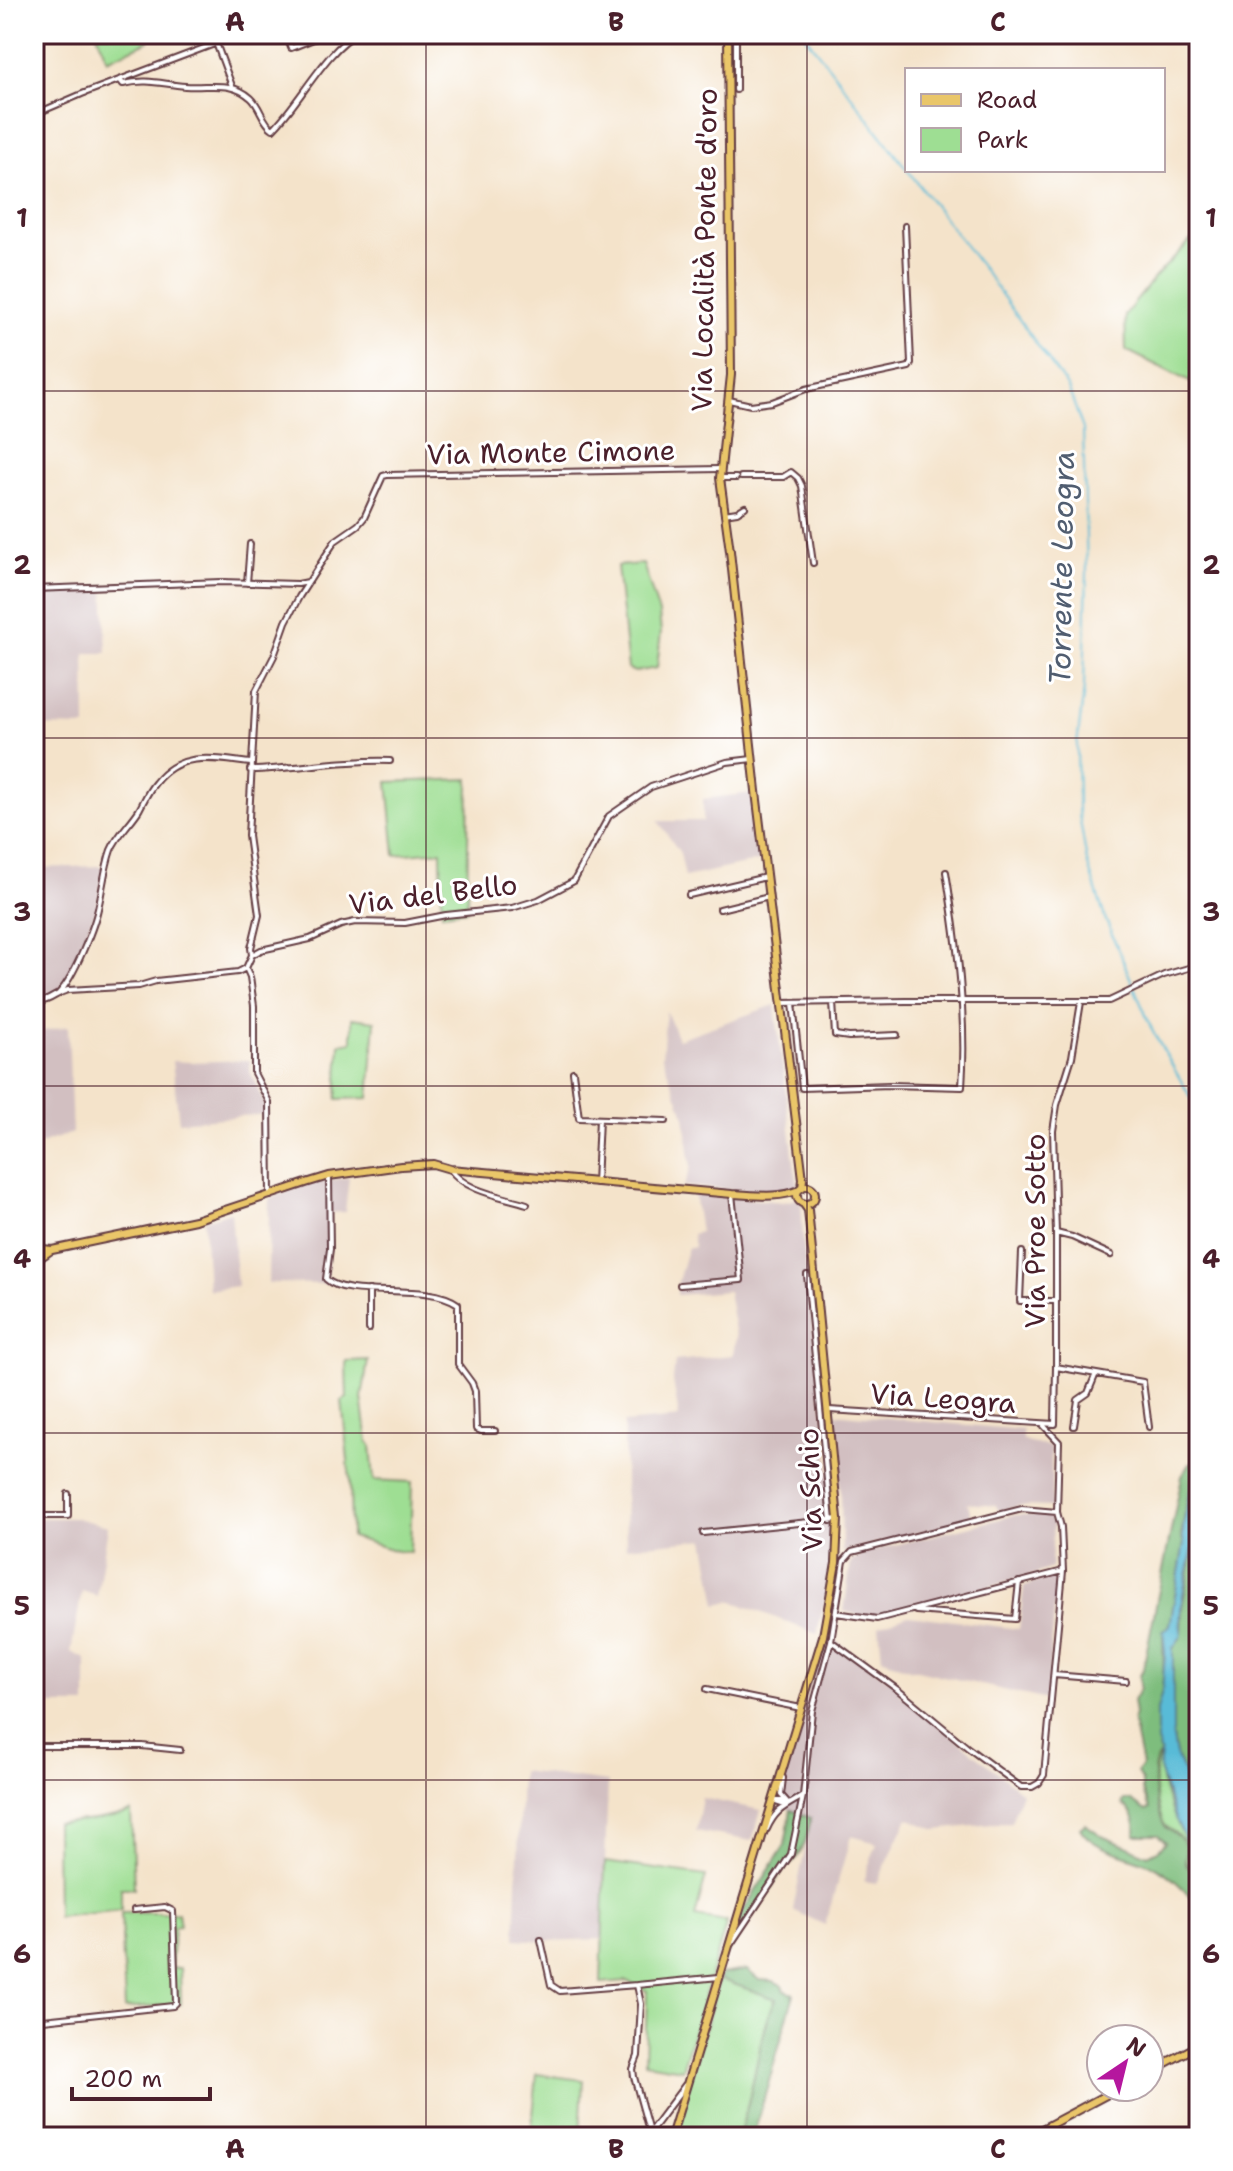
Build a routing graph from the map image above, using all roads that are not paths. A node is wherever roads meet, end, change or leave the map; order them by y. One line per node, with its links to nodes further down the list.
1 (241, 34): 9 (street)
2 (286, 34): 8 (street)
3 (306, 34): 8 (street)
4 (317, 34): 8 (street)
5 (357, 34): 11 (street)
6 (728, 34): 18 (main road, Via Località Ponte d'oro)
7 (736, 34): 12 (street, Via Località Ponte d'oro)
8 (288, 41)
9 (216, 43): 10 (street); 11 (street)
10 (120, 80): 11 (street); 14 (street)
11 (233, 87)
12 (736, 90)
13 (35, 104): 14 (street); 15 (main road)
14 (56, 104): 15 (street)
15 (40, 112): 16 (main road)
16 (34, 129)
17 (905, 226): 18 (street)
18 (729, 400): 19 (main road, Via Località Ponte d'oro)
19 (719, 469): 20 (main road, Via Località Ponte d'oro); 25 (street, Via Monte Cimone)
20 (720, 478): 22 (main road, Via Località Ponte d'oro); 24 (street)
21 (745, 507): 22 (street)
22 (724, 514): 28 (main road, Via Località Ponte d'oro)
23 (250, 544): 26 (street)
24 (813, 563)
25 (308, 582): 26 (street); 30 (street)
26 (247, 583): 27 (street)
27 (34, 589)
28 (752, 759): 33 (main road, Via Località Ponte d'oro); 37 (street, Via del Bello)
29 (390, 761): 31 (street)
30 (251, 763): 31 (street); 40 (street)
31 (250, 770): 37 (street)
32 (946, 872): 43 (street)
33 (766, 877): 34 (street); 35 (main road, Via Località Ponte d'oro)
34 (689, 895)
35 (769, 897): 36 (street); 45 (main road, Via Località Ponte d'oro)
36 (720, 909)
37 (252, 955): 39 (street)
38 (1199, 965): 44 (street)
39 (246, 968): 40 (street); 56 (street)
40 (59, 993): 41 (street)
41 (34, 1002)
42 (833, 1002): 43 (street); 46 (street); 47 (street)
43 (960, 1002): 44 (street); 46 (street)
44 (1081, 1002): 58 (street, Via Proe Sotto)
45 (781, 1003): 46 (street); 54 (main road, Via Località Ponte d'oro)
46 (793, 1003)
47 (897, 1035)
48 (573, 1072): 49 (street)
49 (599, 1119): 50 (street); 53 (street)
50 (666, 1121)
51 (450, 1169): 52 (main road); 53 (main road); 57 (street)
52 (329, 1176): 56 (main road); 66 (street)
53 (596, 1183): 55 (main road)
54 (804, 1192): 55 (main road); 71 (main road, Via Schio)
55 (732, 1194): 65 (street)
56 (270, 1196): 60 (main road)
57 (527, 1204)
58 (1056, 1233): 62 (street); 67 (street, Via Proe Sotto)
59 (34, 1249): 60 (main road); 63 (main road)
60 (52, 1250): 63 (main road)
61 (1022, 1252): 67 (street)
62 (1111, 1255)
63 (35, 1263)
64 (807, 1275): 80 (street, Via Schio)
65 (680, 1285)
66 (369, 1290): 68 (street); 76 (street)
67 (1056, 1301): 69 (street, Via Proe Sotto)
68 (369, 1329)
69 (1056, 1367): 70 (street); 73 (street, Via Proe Sotto)
70 (1095, 1375): 74 (street); 75 (street)
71 (829, 1410): 72 (street, Via Leogra); 80 (main road, Via Schio)
72 (1042, 1424): 73 (street, Via Leogra); 78 (street)
73 (1055, 1424)
74 (1074, 1426)
75 (1149, 1427)
76 (495, 1431)
77 (68, 1494): 79 (street)
78 (1057, 1512): 82 (street); 85 (street, Via Schio)
79 (34, 1516)
80 (834, 1520): 81 (street); 90 (main road, Via Schio)
81 (703, 1533)
82 (1063, 1571): 83 (street); 87 (street)
83 (1019, 1582): 84 (street); 84 (street)
84 (909, 1611): 85 (street)
85 (836, 1613): 86 (street, Via Schio)
86 (831, 1641): 87 (street); 94 (street, Via Schio)
87 (1054, 1675): 88 (street)
88 (1126, 1681)
89 (707, 1689): 90 (street)
90 (801, 1708): 93 (main road, Via Schio)
91 (34, 1746): 92 (street)
92 (180, 1750)
93 (784, 1763): 95 (main road, Via Schio); 96 (street, Via Schio)
94 (803, 1796): 96 (street, Via Schio); 100 (street, Via Schio)
95 (773, 1801): 96 (street, Via Schio); 97 (main road, Via Schio)
96 (787, 1804): 97 (street, Via Schio)
97 (757, 1849): 100 (main road, Via Schio)
98 (134, 1910): 103 (street)
99 (541, 1940): 102 (street)
100 (727, 1949): 101 (main road, Via Schio)
101 (719, 1977): 102 (street); 106 (main road, Via Schio)
102 (637, 1985): 108 (street)
103 (34, 2021)
104 (1199, 2045): 105 (main road)
105 (1165, 2063)
106 (687, 2083): 108 (street); 109 (main road, Via Schio)
107 (1091, 2103): 110 (main road)
108 (648, 2134)
109 (671, 2137)
110 (1027, 2137)

